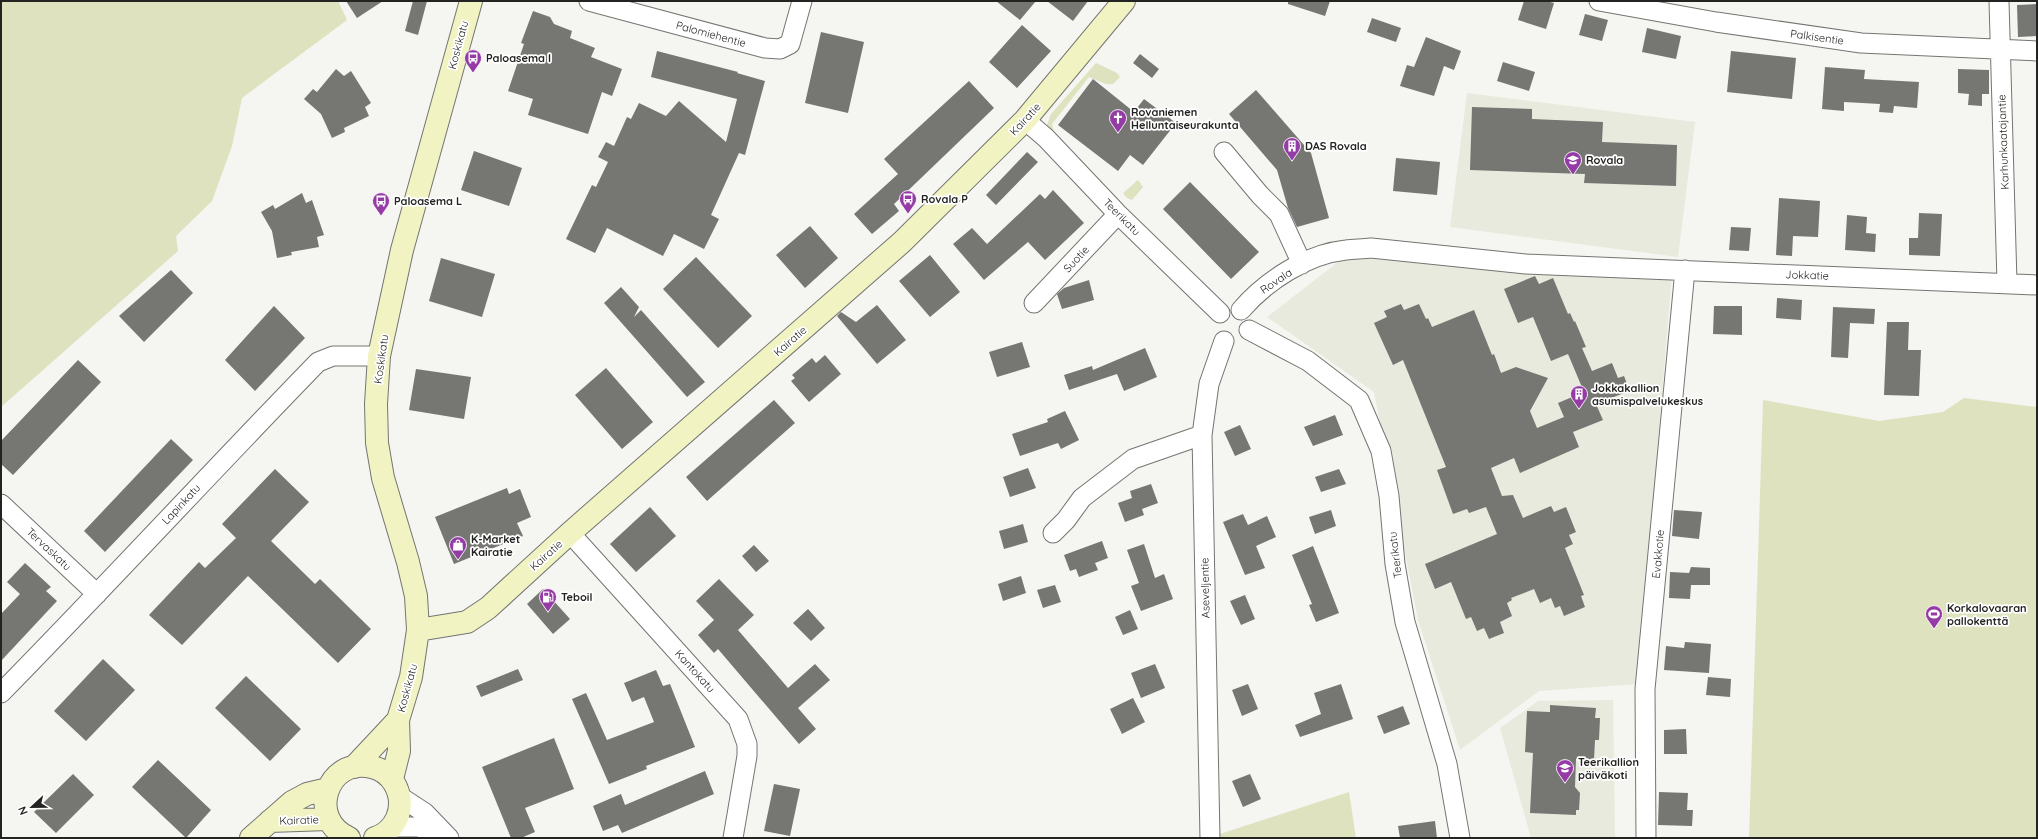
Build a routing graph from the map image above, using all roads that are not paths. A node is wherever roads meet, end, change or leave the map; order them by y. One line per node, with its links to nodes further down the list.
1 (471, 1): 22 (main road, Koskikatu)
2 (589, 1): 3 (street, Palomiehentie)
3 (802, 1)
4 (1124, 1): 9 (main road, Kairatie)
5 (1599, 1): 7 (street, Palkisentie)
6 (1999, 1): 7 (street, Karhunkaatajantie)
7 (2001, 49): 8 (street, Palkisentie); 15 (street, Karhunkaatajantie)
8 (2037, 51)
9 (1025, 120): 11 (street, Teerikatu); 26 (main road, Kairatie)
10 (1224, 152): 12 (street)
11 (1118, 214): 17 (street, Suotie); 19 (street, Teerikatu)
12 (1302, 264): 13 (street, Rovala); 18 (street, Rovala)
13 (1577, 265): 14 (street, Jokkatie)
14 (1685, 270): 15 (street, Jokkatie); 42 (street, Evakkotie)
15 (2008, 283): 16 (street, Jokkatie)
16 (2037, 285)
17 (1034, 304)
18 (1241, 310): 19 (street); 20 (street)
19 (1220, 313): 21 (street)
20 (1249, 330): 21 (street); 41 (street, Teerikatu)
21 (1224, 341): 23 (street, Aseveljentie)
22 (379, 356): 27 (street, Lapinkatu); 28 (main road, Koskikatu)
23 (1202, 435): 25 (street); 40 (street, Aseveljentie)
24 (1, 504): 27 (street, Tervaskatu)
25 (1053, 533)
26 (570, 534): 28 (main road, Kairatie); 39 (street, Kantokatu)
27 (97, 594): 29 (street, Lapinkatu)
28 (418, 630): 30 (main road, Koskikatu)
29 (1, 693)
30 (398, 720): 31 (main road, Koskikatu); 32 (main road, Koskikatu)
31 (354, 767): 32 (main road); 33 (main road)
32 (395, 788): 36 (main road, Koskikatu); 37 (street)
33 (328, 789): 34 (main road, Kairatie); 35 (main road)
34 (270, 821): 35 (main road, Kairatie); 38 (main road, Kairatie)
35 (340, 832)
36 (384, 832): 37 (street)
37 (446, 835)
38 (251, 838)
39 (733, 838)
40 (1210, 838)
41 (1460, 838)
42 (1646, 838)

